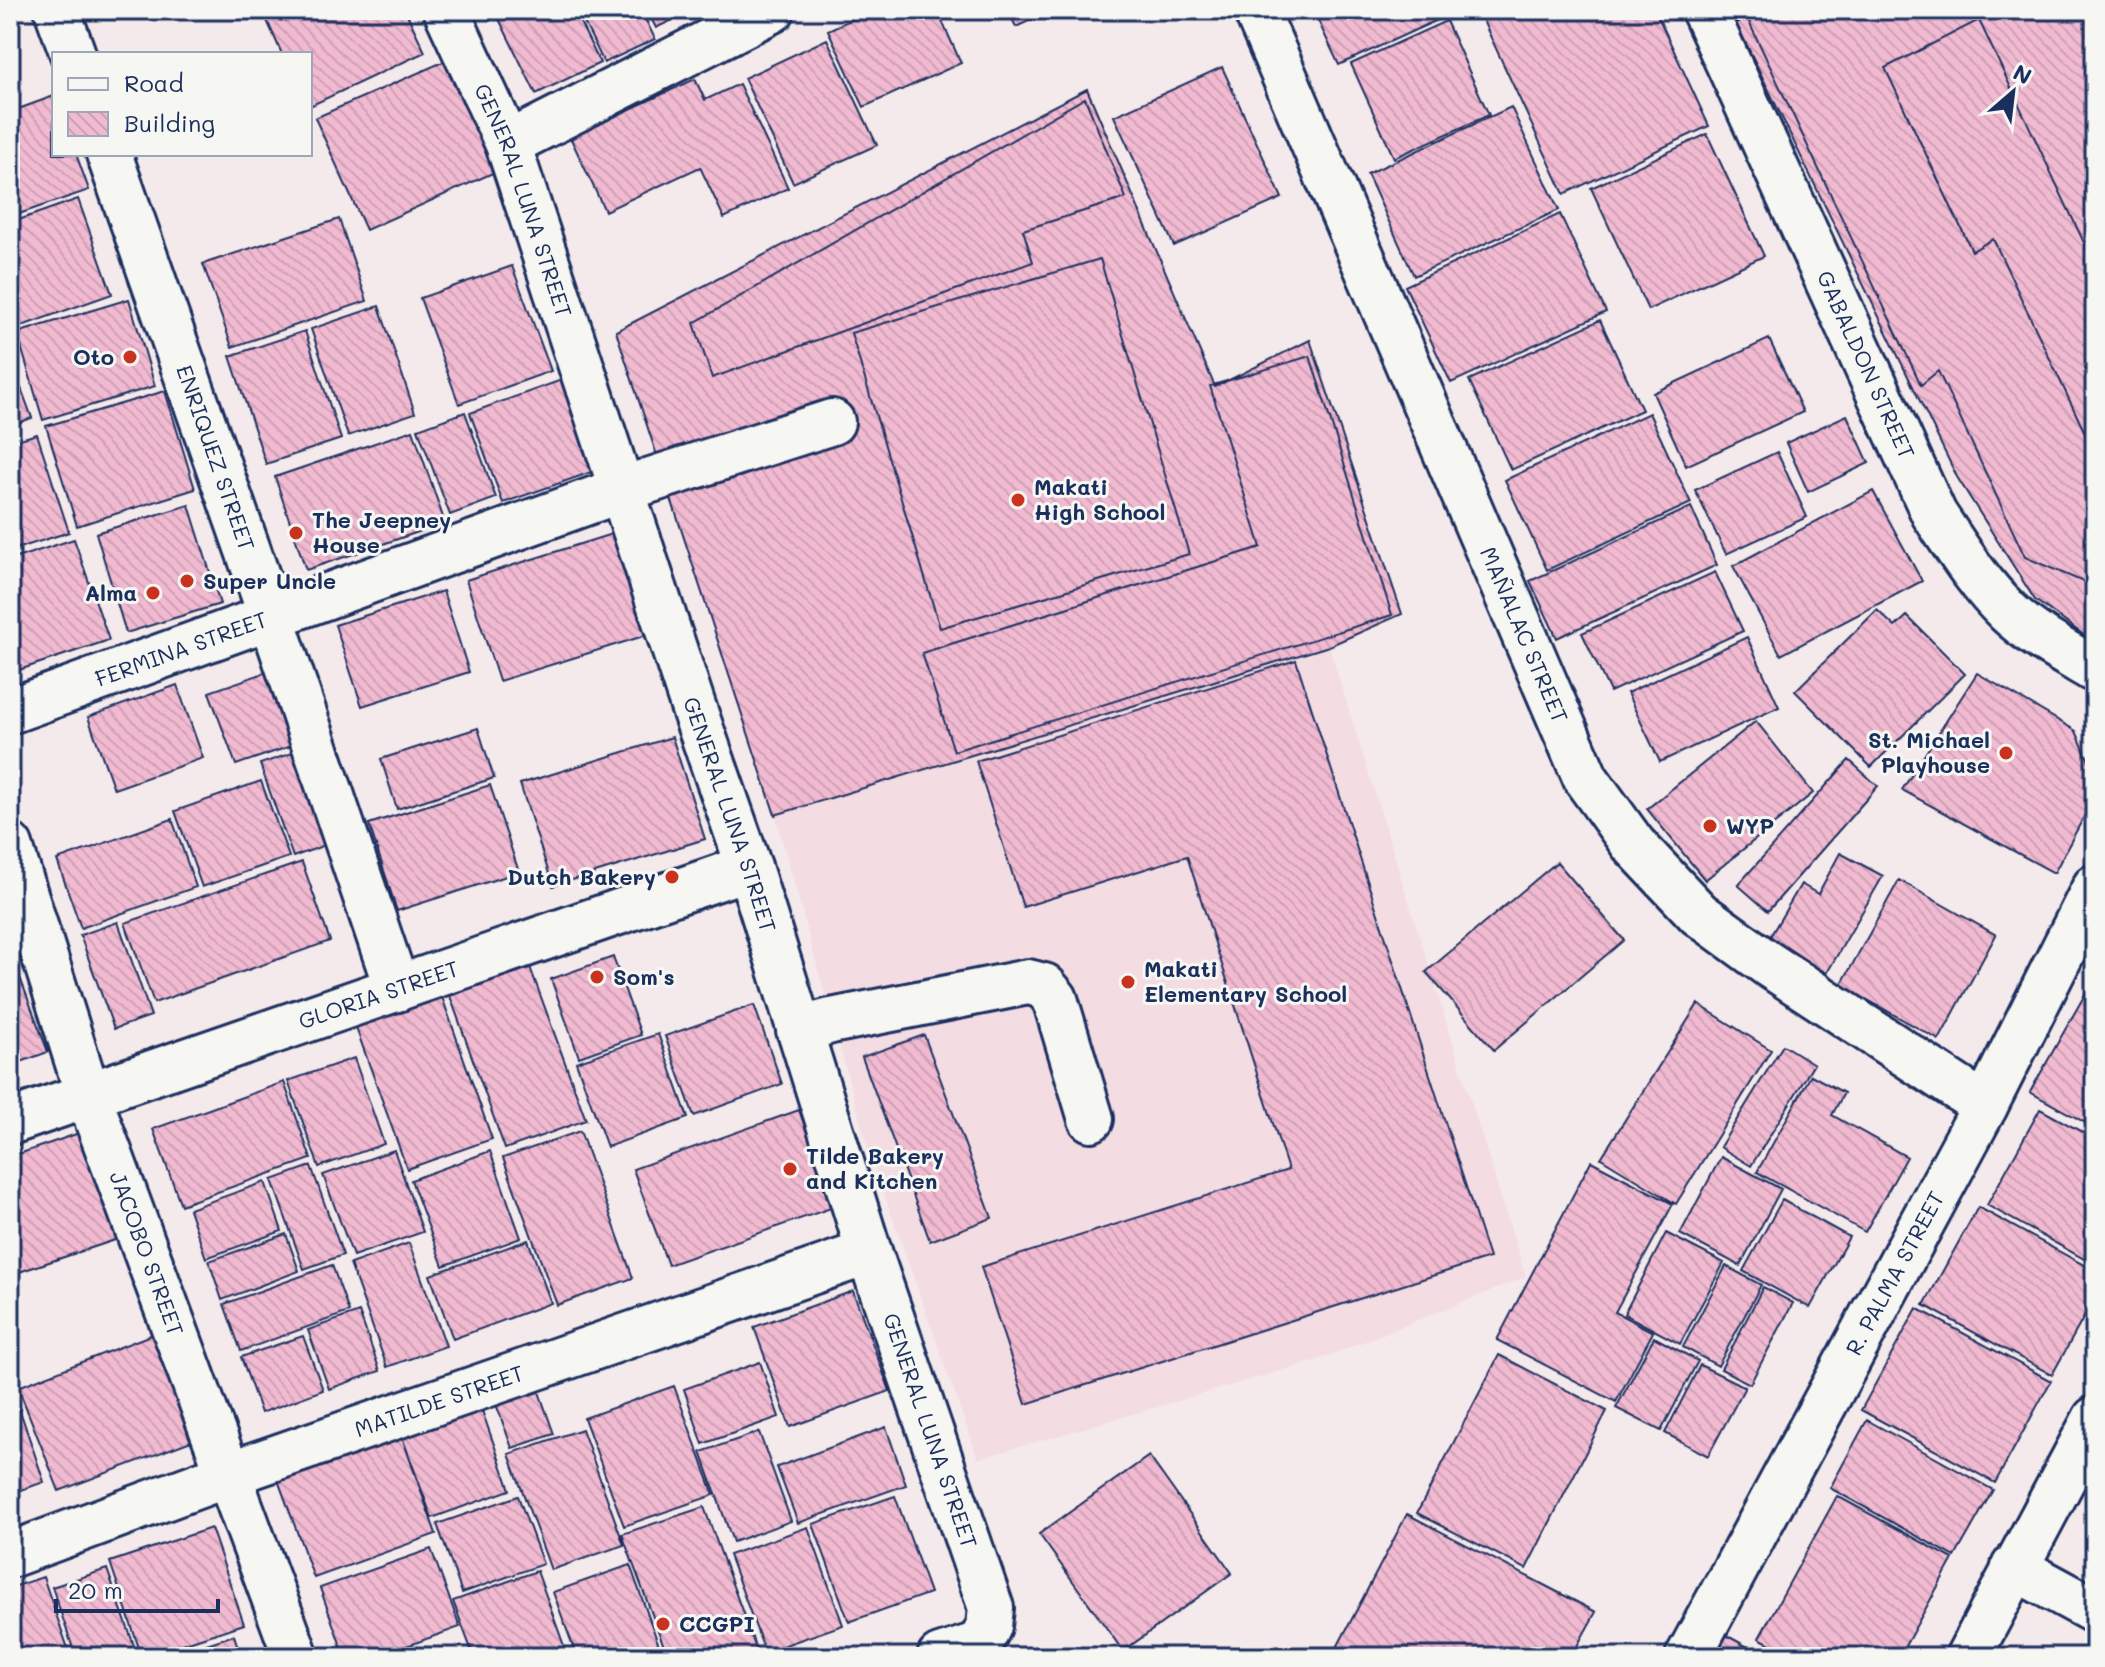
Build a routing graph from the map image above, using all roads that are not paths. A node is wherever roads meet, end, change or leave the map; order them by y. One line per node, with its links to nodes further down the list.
1 (57, 10): 6 (street)
2 (446, 10): 7 (street, GENERAL LUNA STREET)
3 (772, 10): 7 (street)
4 (1256, 10): 20 (street, MAÑALAC STREET)
5 (1704, 10): 12 (street, GABALDON STREET)
6 (72, 52)
7 (508, 144): 10 (street, GENERAL LUNA STREET)
8 (110, 156): 11 (street, ENRIQUEZ STREET)
9 (832, 422): 10 (street, FERMINA STREET)
10 (623, 489): 11 (street, FERMINA STREET); 15 (street, GENERAL LUNA STREET)
11 (271, 616): 13 (street, FERMINA STREET); 17 (street, ENRIQUEZ STREET)
12 (2095, 670)
13 (10, 711)
14 (10, 846): 19 (street, JACOBO STREET)
15 (749, 867): 17 (street, GLORIA STREET); 18 (street, GENERAL LUNA STREET)
16 (2095, 887): 20 (street, R. PALMA STREET)
17 (397, 989): 19 (street, GLORIA STREET)
18 (799, 1030): 21 (street); 23 (street, GENERAL LUNA STREET)
19 (88, 1095): 22 (street, GLORIA STREET); 25 (street, JACOBO STREET)
20 (1985, 1106): 31 (street, R. PALMA STREET)
21 (1091, 1119)
22 (10, 1122)
23 (869, 1252): 25 (street, MATILDE STREET); 30 (street, GENERAL LUNA STREET)
24 (2095, 1419): 27 (street)
25 (229, 1474): 26 (street, MATILDE STREET); 29 (street, JACOBO STREET)
26 (10, 1555)
27 (2014, 1567): 28 (street); 32 (street)
28 (2095, 1611)
29 (296, 1657)
30 (940, 1657)
31 (1688, 1657)
32 (1968, 1657)

